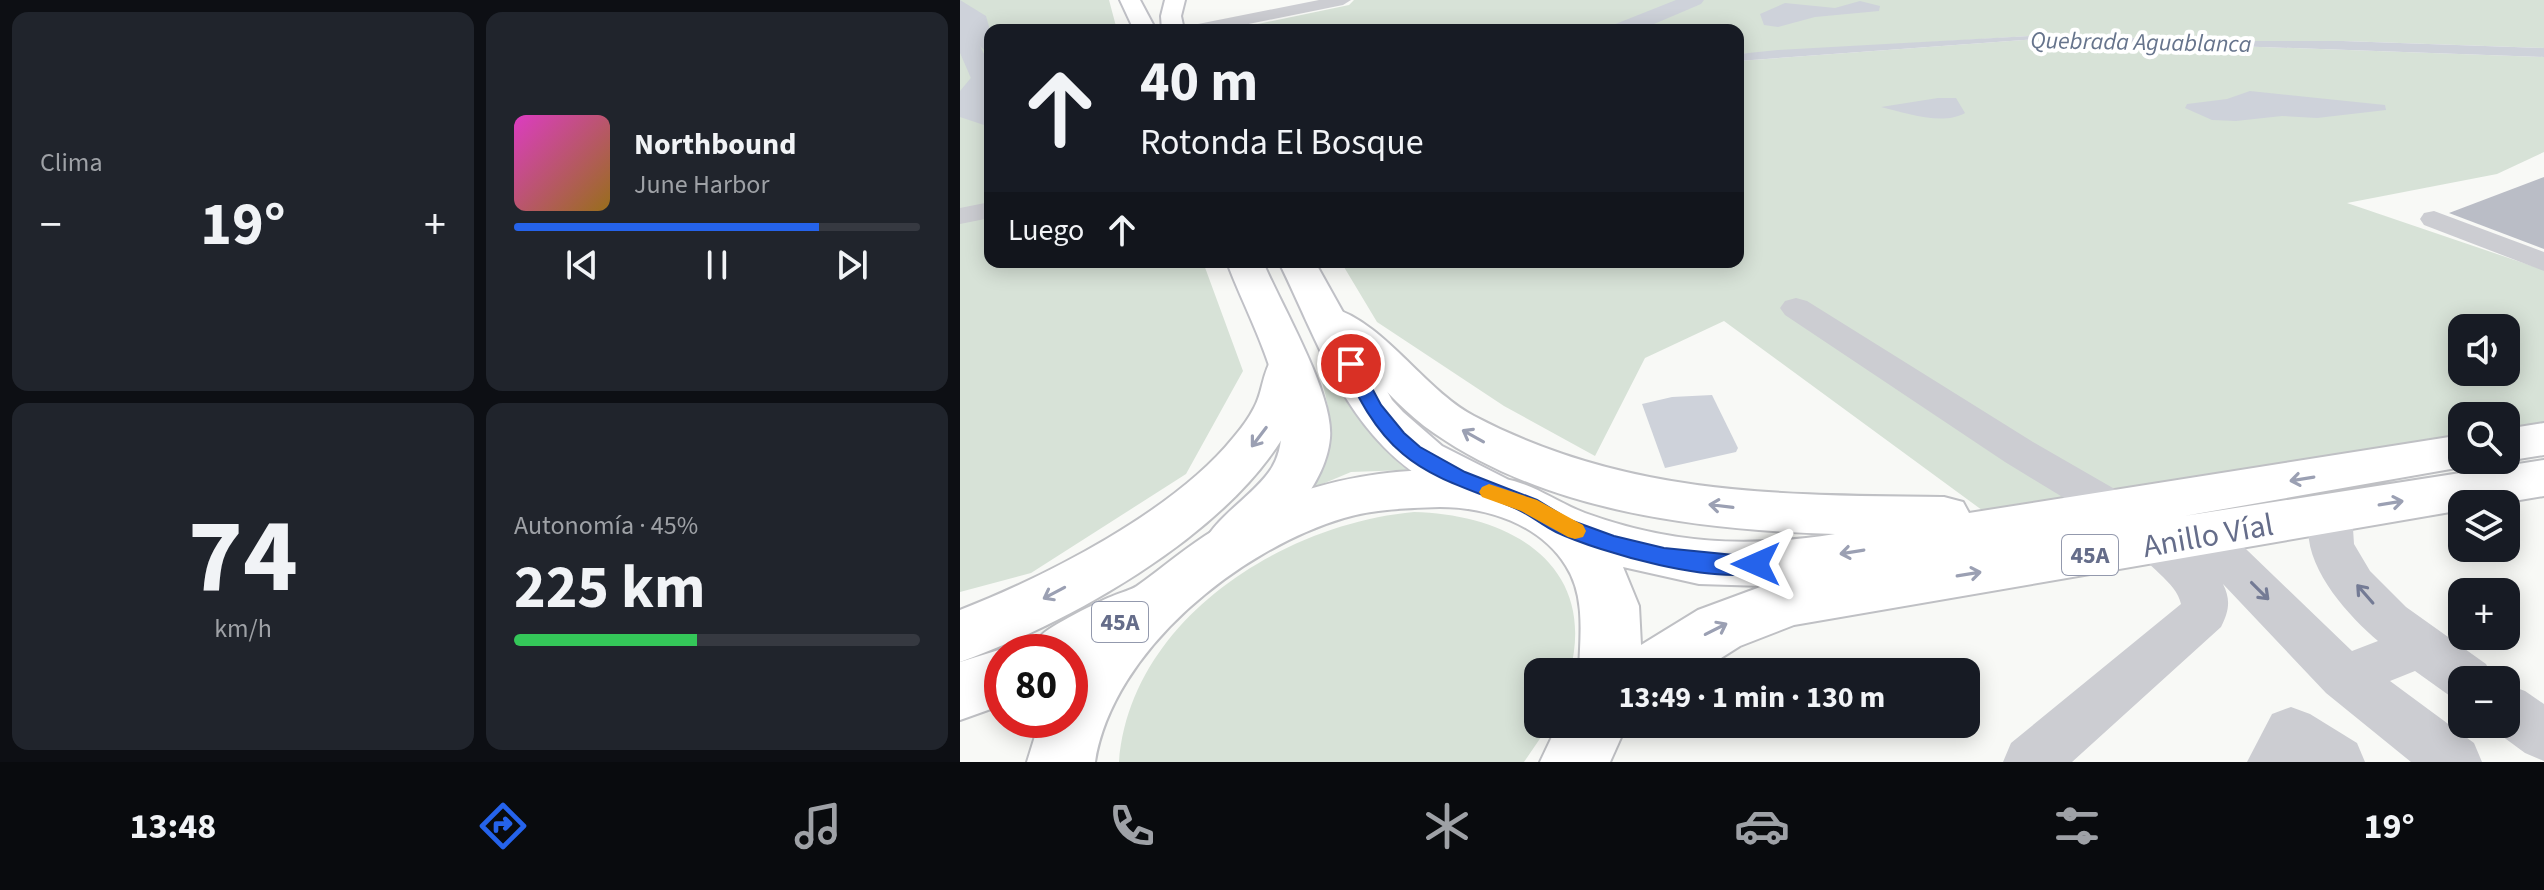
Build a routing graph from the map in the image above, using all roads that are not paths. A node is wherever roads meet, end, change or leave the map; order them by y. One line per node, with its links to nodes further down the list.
1 (1130, 0): 5 (main road)
2 (1175, 0): 6 (main road)
3 (1317, 0): 7 (street)
4 (1343, 0): 8 (street)
5 (1142, 24)
6 (1172, 24)
7 (1202, 24)
8 (1223, 24)
9 (984, 211): 10 (street)
10 (960, 216)
11 (2434, 219): 12 (street)
12 (2544, 262)
13 (1247, 268): 17 (main road)
14 (1300, 268): 16 (main road)
15 (1796, 308): 24 (street)
16 (1329, 319): 22 (main road); 24 (main road, one-way to 16)
17 (1288, 366): 26 (main road); 27 (main road, one-way to 27)
18 (2544, 439): 19 (main road)
19 (2520, 443)
20 (2448, 455): 24 (main road, Anillo Víal / 45A, one-way to 24)
21 (2544, 478): 23 (main road, Anillo Víal / 45A, one-way to 21)
22 (1489, 492): 25 (main road); 26 (main road)
23 (2331, 513): 24 (main road, Anillo Víal / 45A); 29 (street, one-way to 23)
24 (2146, 525): 25 (main road, Anillo Víal / 45A, one-way to 25); 31 (main road, Anillo Víal / 45A, one-way to 24); 33 (street, one-way to 33); 40 (street)
25 (1563, 526): 30 (main road)
26 (1195, 572): 28 (main road, 45A); 39 (main road)
27 (960, 636)
28 (1088, 640)
29 (2421, 646): 32 (street); 33 (street)
30 (1611, 658)
31 (1672, 658)
32 (2449, 666)
33 (2344, 677): 38 (street)
34 (984, 683): 35 (main road)
35 (960, 691)
36 (2520, 718): 37 (street)
37 (2544, 735)
38 (2428, 754)
39 (1061, 762)
40 (2031, 762)
41 (2275, 762): 42 (street)
42 (2337, 762)

